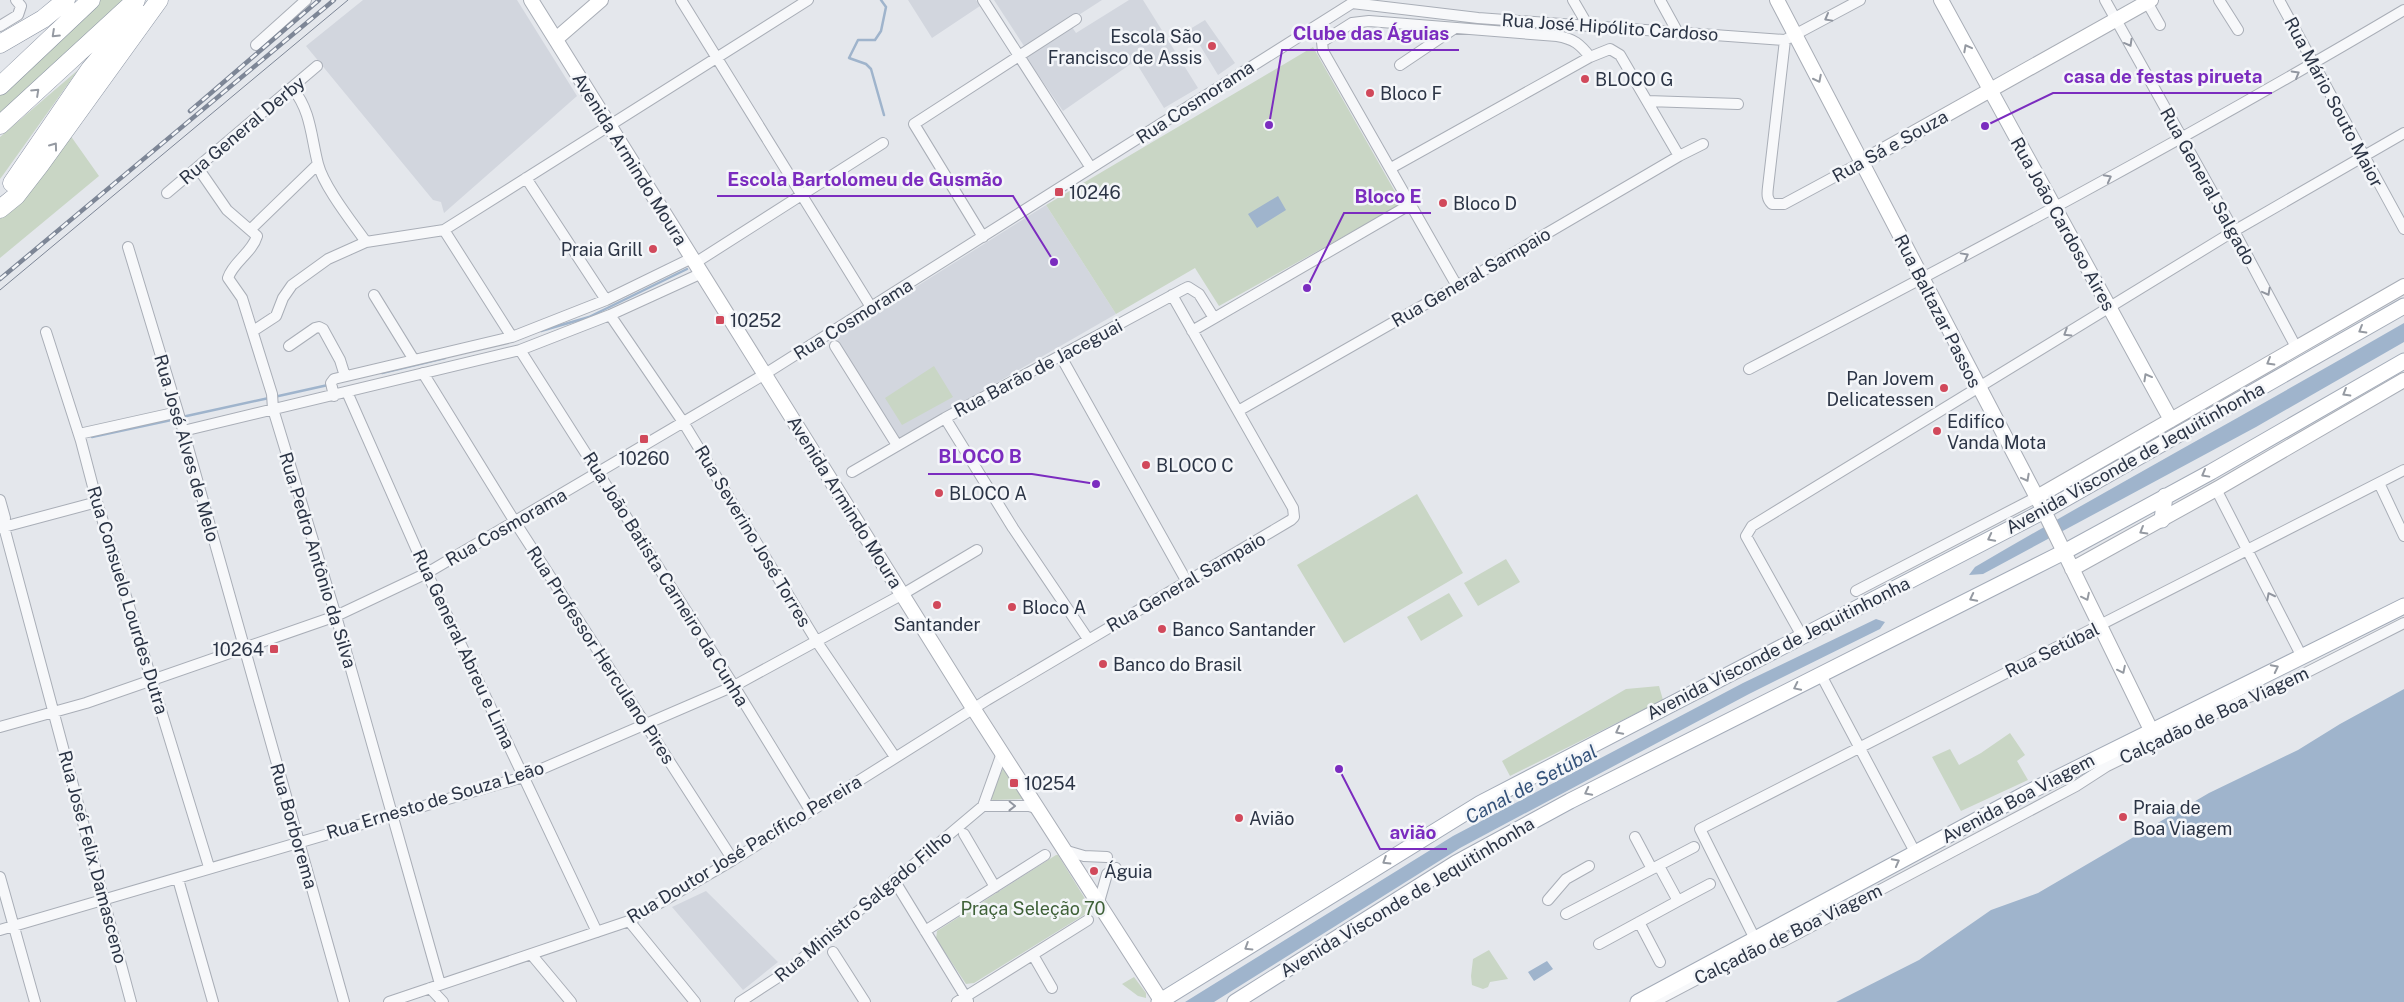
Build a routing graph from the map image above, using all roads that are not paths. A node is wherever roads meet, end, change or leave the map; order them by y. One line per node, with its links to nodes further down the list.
1 (16, 0): 28 (street)
2 (66, 0): 34 (highway)
3 (91, 0): 42 (highway, one-way to 42)
4 (136, 0): 48 (highway, one-way to 4)
5 (150, 0): 62 (highway)
6 (159, 0): 66 (highway, one-way to 6)
7 (306, 0): 35 (street)
8 (531, 0): 33 (street, Avenida Armindo Moura)
9 (601, 0): 33 (street)
10 (681, 0): 38 (street)
11 (808, 0): 38 (street)
12 (983, 0): 36 (street)
13 (1573, 0): 26 (street)
14 (1660, 0): 31 (street)
15 (1776, 0): 32 (street, Rua Baltazar Passos)
16 (1860, 0): 32 (street, one-way to 32)
17 (1942, 0): 44 (street, Rua João Cardoso Aires, one-way to 17)
18 (2105, 0): 25 (street, Rua General Salgado)
19 (2219, 0): 30 (street)
20 (2279, 0): 39 (street, Rua Mário Souto Maior)
21 (2149, 1): 25 (street, Rua Sá e Souza); 27 (street)
22 (1354, 2): 26 (street, Rua José Hipólito Cardoso); 58 (street, Rua Cosmorama)
23 (2404, 10): 39 (street)
24 (1076, 19): 36 (street)
25 (2116, 20): 44 (street, Rua Sá e Souza); 50 (street, Rua General Salgado, one-way to 50)
26 (1587, 24): 31 (street, Rua José Hipólito Cardoso)
27 (2160, 25)
28 (0, 26)
29 (1455, 28): 37 (street); 40 (street); 59 (street)
30 (2238, 30)
31 (1677, 31): 32 (street, Rua José Hipólito Cardoso)
32 (1790, 38): 55 (street, Rua Baltazar Passos, one-way to 55); 55 (street, Rua Sá e Souza)
33 (556, 39): 47 (street, Avenida Armindo Moura)
34 (0, 44)
35 (256, 44)
36 (1018, 57): 58 (street); 71 (street)
37 (1590, 57): 45 (street); 59 (street)
38 (716, 58): 47 (street); 63 (street)
39 (2314, 63): 50 (street, one-way to 39); 54 (street, Rua Mário Souto Maior)
40 (1400, 65)
41 (317, 66): 43 (street, Rua General Derby)
42 (0, 86)
43 (293, 89): 56 (street); 57 (street, Rua General Derby)
44 (1990, 91): 55 (street, Rua Sá e Souza); 65 (street, Rua João Cardoso Aires)
45 (1647, 101): 46 (street); 53 (street)
46 (1738, 104)
47 (609, 124): 60 (street); 74 (street, Avenida Armindo Moura)
48 (0, 125)
49 (2404, 133): 54 (street)
50 (2182, 139): 65 (street, one-way to 50); 70 (street, Rua General Salgado)
51 (883, 142): 63 (street)
52 (1703, 144): 53 (street, Rua General Sampaio)
53 (1679, 156): 76 (street, Rua General Sampaio)
54 (2363, 156): 69 (street, Rua Mário Souto Maior); 70 (street)
55 (1862, 162): 75 (street, Rua Baltazar Passos)
56 (318, 164): 67 (street); 72 (street)
57 (198, 168): 61 (street, Rua General Derby); 67 (street)
58 (1091, 168): 71 (street, Rua Cosmorama)
59 (1391, 168): 64 (street)
60 (526, 178): 68 (street); 80 (street)
61 (167, 193)
62 (0, 196)
63 (801, 197): 74 (street); 82 (street)
64 (1411, 204): 76 (street); 85 (street)
65 (2054, 207): 75 (street, one-way to 65); 83 (street, Rua João Cardoso Aires)
66 (0, 209)
67 (251, 229): 87 (street, Rua Pedro Antônio da Silva)
68 (444, 230): 72 (street); 89 (street)
69 (2404, 230)
70 (2234, 231): 83 (street); 92 (street, Rua General Salgado, one-way to 92)
71 (983, 237): 82 (street, Rua Cosmorama)
72 (366, 242): 87 (street)
73 (128, 247): 108 (street, Rua José Alves de Melo)
74 (697, 265): 80 (street); 84 (street); 99 (street, Avenida Armindo Moura)
75 (1922, 279): 97 (street); 103 (street, Rua Baltazar Passos)
76 (1457, 286): 106 (street, Rua General Sampaio)
77 (2404, 286): 92 (street, Avenida Visconde de Jequitinhonha)
78 (374, 295): 95 (street)
79 (1172, 295): 85 (street, Rua Barão de Jaceguai); 86 (street, Rua General Sampaio); 94 (street, Rua Barão de Jaceguai)
80 (606, 300): 89 (street)
81 (2404, 306): 122 (main road, Avenida Visconde de Jequitinhonha, one-way to 122)
82 (871, 307): 99 (street, Rua Cosmorama)
83 (2108, 308): 103 (street, one-way to 103); 109 (street, Rua João Cardoso Aires, one-way to 83)
84 (610, 315): 93 (street); 110 (street, Rua Severino José Torres)
85 (1214, 318): 86 (street)
86 (1192, 330): 106 (street, Rua General Sampaio)
87 (253, 331): 105 (street, Rua Pedro Antônio da Silva)
88 (46, 332): 111 (street, Rua Consuelo Lourdes Dutra)
89 (512, 337): 95 (street)
90 (289, 346): 100 (street)
91 (835, 346): 112 (street)
92 (2296, 347): 109 (street, Avenida Visconde de Jequitinhonha, one-way to 109)
93 (520, 350): 98 (street); 114 (street, Rua João Batista Carneiro da Cunha)
94 (1060, 355): 107 (street, Rua Barão de Jaceguai); 132 (street)
95 (414, 360): 100 (street)
96 (2404, 361): 118 (main road, Avenida Visconde de Jequitinhonha, one-way to 118)
97 (1750, 369)
98 (423, 373): 104 (street); 124 (street, Rua Professor Herculano Pires)
99 (765, 374): 110 (street, Rua Cosmorama); 134 (street, Avenida Armindo Moura)
100 (345, 376): 102 (street)
101 (2404, 380): 117 (street)
102 (332, 389): 104 (street); 105 (street)
103 (1978, 389): 119 (street, Rua Baltazar Passos, one-way to 119); 139 (street)
104 (347, 392): 131 (street, Rua General Abreu e Lima)
105 (273, 401): 108 (street); 136 (street, Rua Pedro Antônio da Silva)
106 (1238, 411): 132 (street, Rua General Sampaio)
107 (946, 418): 112 (street, Rua Barão de Jaceguai); 140 (street)
108 (180, 420): 111 (street); 142 (street, Rua José Alves de Melo)
109 (2171, 420): 119 (street, Avenida Visconde de Jequitinhonha)
110 (682, 422): 114 (street, Rua Cosmorama); 141 (street, Rua Severino José Torres)
111 (79, 434): 121 (street, Rua Consuelo Lourdes Dutra)
112 (898, 445): 115 (street, Rua Barão de Jaceguai)
113 (2404, 470): 116 (street, Rua Setúbal)
114 (599, 472): 124 (street, Rua Cosmorama); 146 (street, Rua João Batista Carneiro da Cunha)
115 (852, 472)
116 (2378, 483): 126 (street); 129 (street, Rua Setúbal)
117 (2216, 490): 123 (street); 129 (street)
118 (2165, 496): 123 (main road); 127 (main road, Avenida Visconde de Jequitinhonha)
119 (2037, 497): 122 (street, Rua Baltazar Passos); 133 (street)
120 (0, 500): 125 (street, Rua José Felix Damasceno)
121 (98, 502): 125 (street); 145 (street, Rua Consuelo Lourdes Dutra)
122 (2046, 516): 127 (street, Rua Baltazar Passos); 139 (main road, Avenida Visconde de Jequitinhonha, one-way to 139)
123 (2162, 520): 130 (street, one-way to 130)
124 (515, 522): 131 (street, Rua Cosmorama); 149 (street, Rua Professor Herculano Pires)
125 (2, 527): 148 (street, Rua José Felix Damasceno)
126 (2404, 536)
127 (2062, 549): 130 (street, Rua Baltazar Passos); 144 (main road, Avenida Visconde de Jequitinhonha, one-way to 144)
128 (977, 550): 134 (street, Rua Ernesto de Souza Leão)
129 (2247, 551): 138 (street, Rua Setúbal); 143 (street, one-way to 129)
130 (2072, 569): 138 (street, Rua Baltazar Passos, one-way to 138)
131 (428, 573): 136 (street, Rua Cosmorama); 155 (street, Rua General Abreu e Lima)
132 (1187, 582): 140 (street, Rua General Sampaio)
133 (1856, 590)
134 (903, 594): 141 (street, Rua Ernesto de Souza Leão); 147 (street, Avenida Armindo Moura)
135 (2404, 606): 143 (main road, Avenida Boa Viagem)
136 (336, 616): 142 (street, Rua Cosmorama); 159 (street, Rua Pedro Antônio da Silva)
137 (2404, 623): 212 (street, Calçadão de Boa Viagem)
138 (2100, 626): 151 (street, Rua Baltazar Passos, one-way to 151); 152 (street, Rua Setúbal)
139 (1802, 636): 209 (main road, Avenida Visconde de Jequitinhonha, one-way to 209)
140 (1088, 639): 147 (street, Rua General Sampaio)
141 (817, 642): 146 (street, Rua Ernesto de Souza Leão); 154 (street, Rua Severino José Torres)
142 (245, 649): 145 (street, Rua Cosmorama); 162 (street, Rua Borborema)
143 (2300, 655): 151 (main road, Avenida Boa Viagem, one-way to 143)
144 (1822, 675): 152 (street); 210 (main road, Avenida Visconde de Jequitinhonha, one-way to 210)
145 (152, 682): 148 (street, Rua Cosmorama); 169 (street, Rua Consuelo Lourdes Dutra)
146 (734, 686): 149 (street, Rua Ernesto de Souza Leão); 158 (street, Rua João Batista Carneiro da Cunha)
147 (973, 708): 153 (street, Avenida Armindo Moura); 154 (street, Rua Doutor José Pacífico Pereira)
148 (54, 712): 150 (street, Rua Cosmorama); 178 (street, Rua José Felix Damasceno)
149 (646, 725): 155 (street, Rua Ernesto de Souza Leão); 167 (street, Rua Professor Herculano Pires)
150 (0, 727)
151 (2151, 730): 165 (main road, Avenida Boa Viagem)
152 (1859, 747): 165 (street); 190 (street, Rua Setúbal)
153 (1002, 753): 156 (street); 157 (street, Avenida Armindo Moura)
154 (895, 757): 158 (street, Rua Doutor José Pacífico Pereira)
155 (523, 777): 159 (street, Rua Ernesto de Souza Leão); 189 (street, Rua General Abreu e Lima)
156 (983, 806): 157 (street, one-way to 157); 175 (street, Rua Ministro Salgado Filho)
157 (1040, 809): 164 (street, Avenida Armindo Moura)
158 (810, 810): 167 (street, Rua Doutor José Pacífico Pereira)
159 (391, 815): 162 (street, Rua Ernesto de Souza Leão); 196 (street, Rua Pedro Antônio da Silva)
160 (964, 834): 177 (street)
161 (1635, 837): 171 (street)
162 (298, 842): 169 (street, Rua Ernesto de Souza Leão); 202 (street, Rua Borborema)
163 (1694, 848): 171 (street)
164 (1067, 851): 172 (street); 181 (street, Avenida Armindo Moura)
165 (1915, 852): 190 (main road, Avenida Boa Viagem, one-way to 165)
166 (1045, 855): 177 (street)
167 (733, 860): 184 (street, Rua Doutor José Pacífico Pereira)
168 (1589, 866): 179 (street)
169 (210, 867): 174 (street, Rua Ernesto de Souza Leão)
170 (1116, 868): 172 (street)
171 (1656, 868): 180 (street); 182 (street)
172 (1106, 874): 181 (street)
173 (0, 877): 186 (street)
174 (178, 879): 178 (street, Rua Ernesto de Souza Leão); 201 (street)
175 (894, 880): 188 (street); 207 (street, Rua Ministro Salgado Filho)
176 (1710, 884): 180 (street)
177 (995, 887): 188 (street)
178 (105, 900): 186 (street, Rua Ernesto de Souza Leão); 200 (street, Rua José Felix Damasceno)
179 (1548, 900)
180 (1678, 901): 185 (street)
181 (1099, 902): 209 (street, Avenida Armindo Moura)
182 (1566, 914)
183 (1088, 920): 194 (street)
184 (629, 921): 189 (street, Rua Doutor José Pacífico Pereira); 206 (street)
185 (1639, 922): 191 (street); 195 (street)
186 (13, 927): 187 (street, Rua Ernesto de Souza Leão); 199 (street)
187 (0, 930)
188 (925, 931): 198 (street)
189 (597, 932): 193 (street, Rua Doutor José Pacífico Pereira)
190 (1755, 939): 211 (main road, Avenida Boa Viagem)
191 (1599, 944)
192 (833, 952): 208 (street)
193 (531, 954): 196 (street, Rua Doutor José Pacífico Pereira); 205 (street)
194 (1033, 955): 197 (street); 198 (street)
195 (1660, 962)
196 (435, 986): 203 (street, Rua Doutor José Pacífico Pereira); 204 (street)
197 (1052, 988)
198 (964, 1000)
199 (35, 1002)
200 (131, 1002)
201 (213, 1002)
202 (344, 1002)
203 (389, 1002)
204 (443, 1002)
205 (571, 1002)
206 (695, 1002)
207 (740, 1002)
208 (865, 1002)
209 (1161, 1002)
210 (1235, 1002)
211 (1638, 1002)
212 (1654, 1002)

